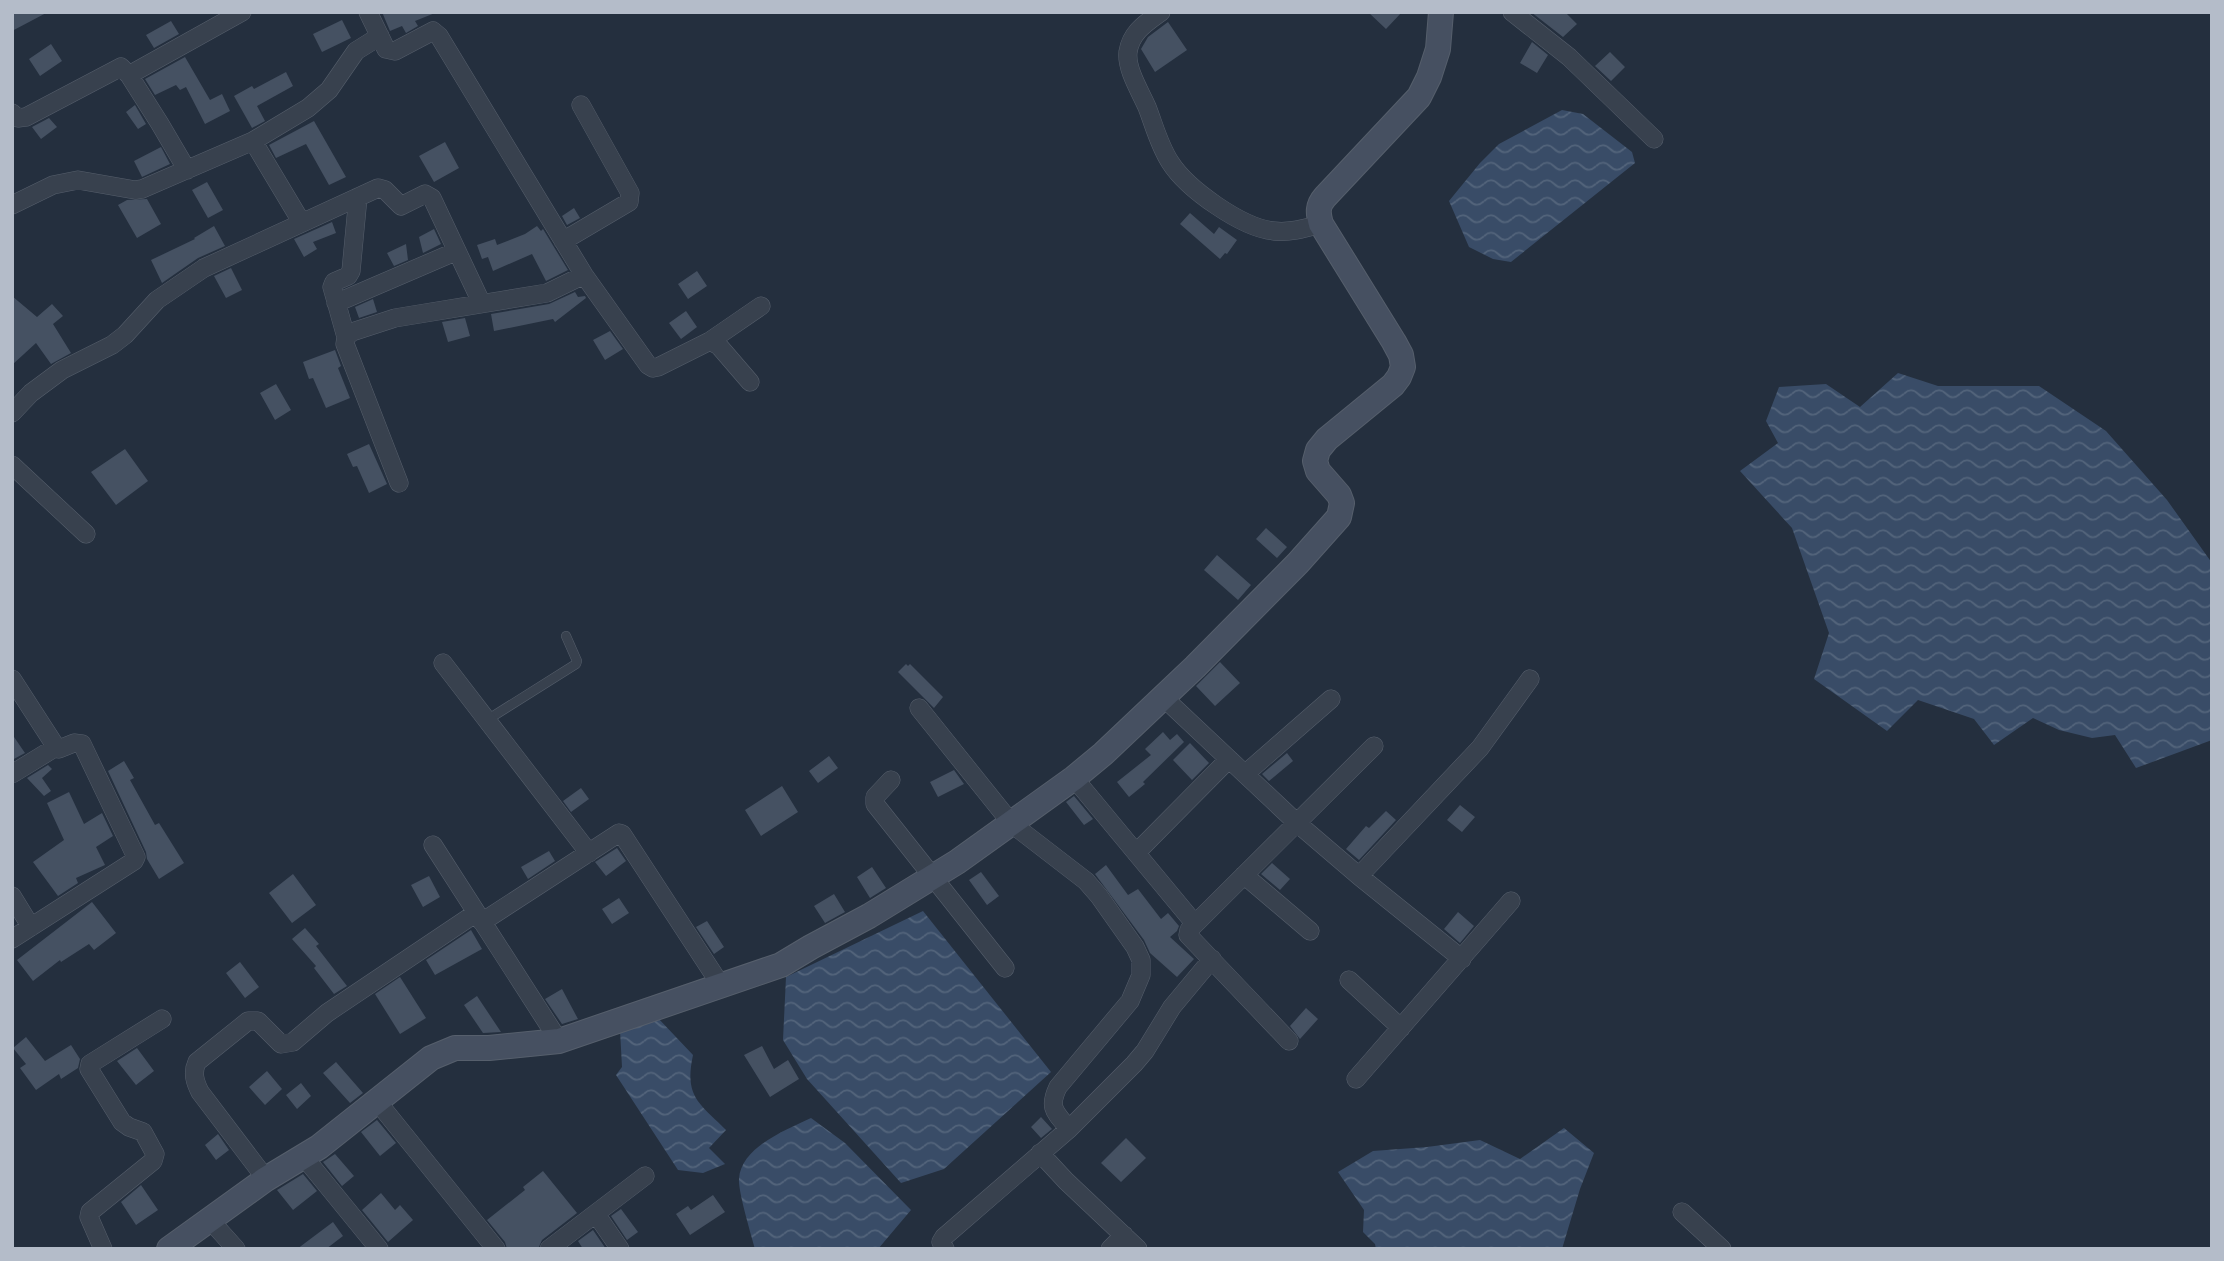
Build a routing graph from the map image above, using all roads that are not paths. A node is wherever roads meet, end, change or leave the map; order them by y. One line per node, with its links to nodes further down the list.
1 (242, 12): 7 (street)
2 (368, 12): 6 (street)
3 (1161, 12): 16 (street)
4 (1441, 12): 16 (street)
5 (1512, 12): 10 (street)
6 (380, 36): 11 (street); 17 (street)
7 (129, 75): 9 (street); 12 (street)
8 (581, 105): 17 (street)
9 (12, 113)
10 (1654, 138)
11 (254, 141): 12 (street); 15 (street)
12 (187, 170): 14 (street)
13 (358, 197): 15 (street); 18 (street); 21 (street)
14 (12, 205)
15 (302, 223): 26 (street)
16 (1321, 224): 34 (street)
17 (563, 241): 19 (street)
18 (457, 251): 20 (street); 21 (street)
19 (584, 275): 20 (street); 24 (street)
20 (481, 302): 23 (street)
21 (337, 303): 23 (street)
22 (761, 306): 24 (street)
23 (346, 337): 28 (street)
24 (710, 341): 25 (street)
25 (750, 382)
26 (12, 413)
27 (12, 465): 29 (street)
28 (399, 483)
29 (86, 534)
30 (566, 636): 37 (lane)
31 (443, 663): 37 (street)
32 (12, 679): 39 (street)
33 (1530, 679): 51 (street)
34 (1164, 698): 40 (street); 43 (street)
35 (1331, 699): 42 (street)
36 (919, 708): 46 (street)
37 (487, 720): 48 (street)
38 (1374, 746): 45 (street)
39 (56, 747): 41 (street); 57 (street)
40 (1229, 759): 42 (street); 49 (street)
41 (12, 774)
42 (1245, 774): 45 (street)
43 (1074, 778): 46 (street); 49 (street)
44 (891, 780): 52 (street)
45 (1297, 823): 50 (street); 51 (street)
46 (1012, 824): 52 (street); 71 (street)
47 (433, 845): 55 (street)
48 (589, 853): 55 (street); 64 (street)
49 (1136, 853): 56 (street)
50 (1244, 875): 56 (street); 58 (street)
51 (1359, 876): 61 (street)
52 (931, 877): 62 (street); 64 (street)
53 (12, 896): 57 (street)
54 (1511, 901): 61 (street)
55 (479, 918): 67 (street); 75 (street)
56 (1195, 924): 60 (street)
57 (32, 927): 59 (street)
58 (1310, 931)
59 (12, 939)
60 (1212, 959): 68 (street); 71 (street)
61 (1462, 959): 66 (street)
62 (1005, 968)
63 (1349, 980): 66 (street)
64 (722, 987): 67 (street)
65 (162, 1019): 80 (street)
66 (1401, 1028): 69 (street)
67 (559, 1041): 70 (street)
68 (1289, 1041)
69 (1356, 1079)
70 (376, 1100): 73 (street); 84 (street)
71 (1069, 1129): 72 (street)
72 (1040, 1153): 79 (street); 87 (street)
73 (304, 1157): 75 (street); 83 (street)
74 (645, 1176): 77 (street)
75 (266, 1179): 78 (street)
76 (1682, 1212): 90 (street)
77 (596, 1214): 85 (street); 86 (street)
78 (210, 1220): 81 (street); 82 (street)
79 (1124, 1235): 88 (street); 89 (street)
80 (103, 1249)
81 (169, 1249)
82 (236, 1249)
83 (379, 1249)
84 (496, 1249)
85 (549, 1249)
86 (620, 1249)
87 (945, 1249)
88 (1110, 1249)
89 (1138, 1249)
90 (1722, 1249)

